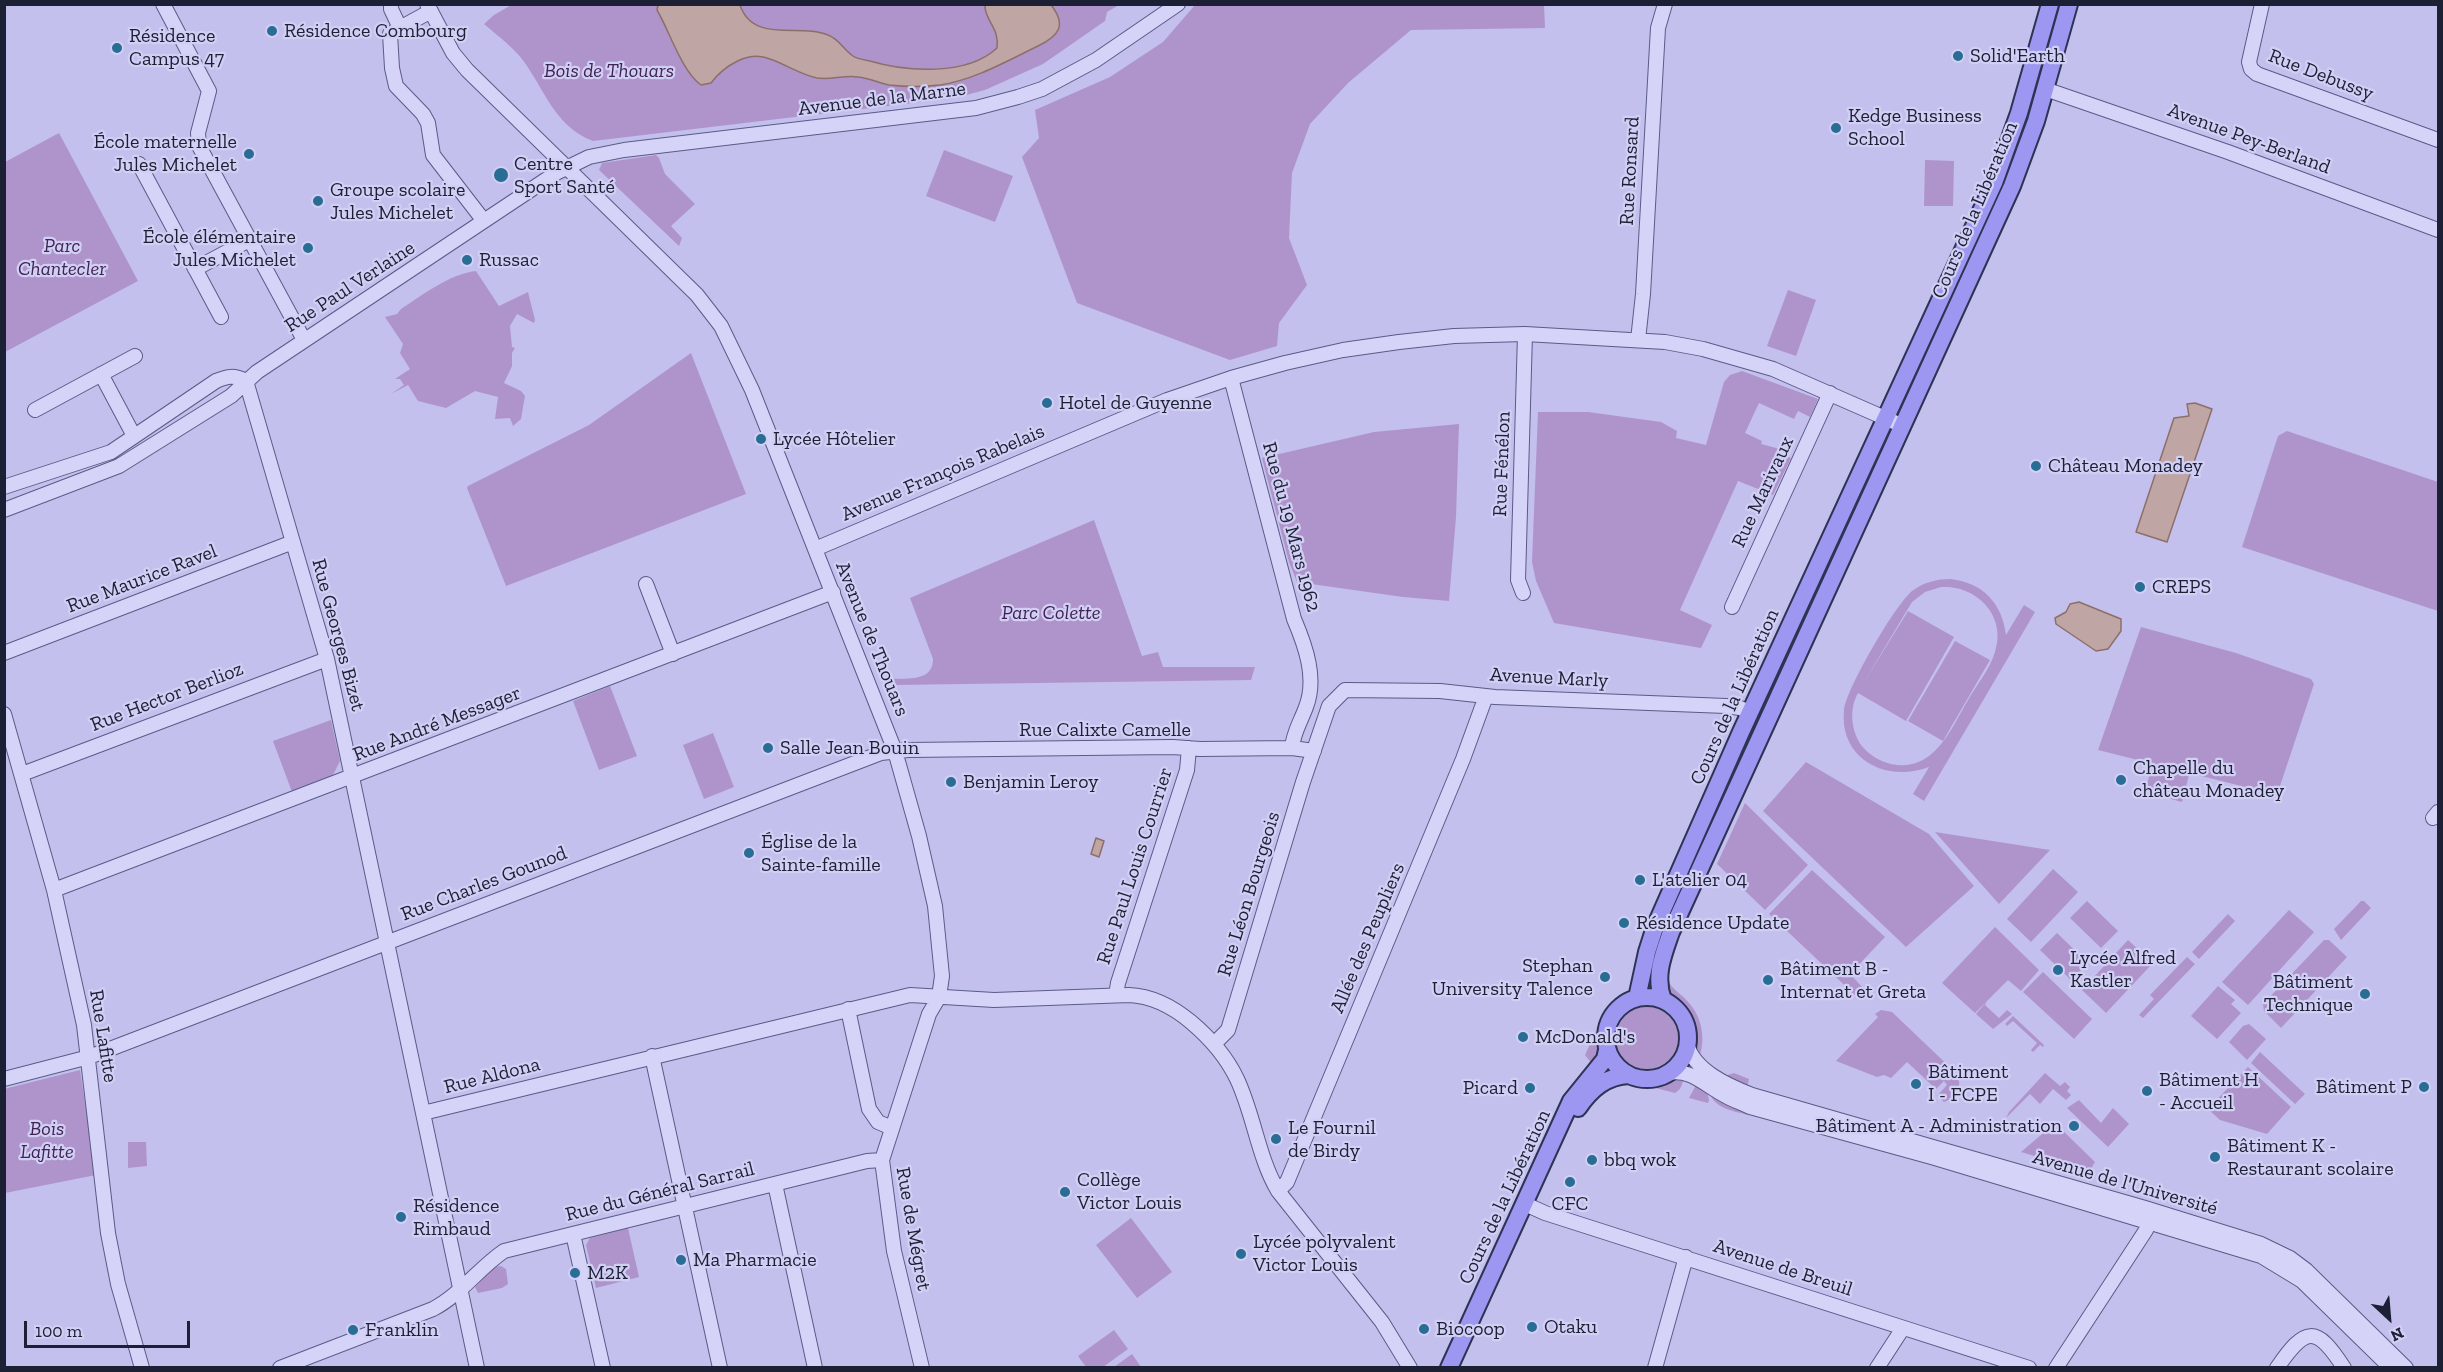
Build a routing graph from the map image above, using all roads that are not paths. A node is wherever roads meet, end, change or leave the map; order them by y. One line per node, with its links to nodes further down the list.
1 (163, 4): 16 (street)
2 (391, 4): 9 (street)
3 (1178, 4): 13 (street, Avenue de la Marne)
4 (1665, 4): 22 (street, Rue Ronsard)
5 (2050, 4): 18 (main road, Cours de la Libération)
6 (2262, 4): 11 (street, Rue Debussy)
7 (2066, 5): 10 (main road, Cours de la Libération)
8 (429, 8): 9 (street); 13 (street, Avenue de Thouars)
9 (400, 28): 14 (street)
10 (2045, 89): 15 (street, Avenue Pey-Berland); 30 (main road, Cours de la Libération)
11 (2439, 140)
12 (139, 164): 17 (street)
13 (568, 167): 14 (street, Rue Paul Verlaine); 35 (street, Avenue de Thouars)
14 (484, 221): 21 (street, Rue Paul Verlaine)
15 (2439, 230)
16 (249, 240): 17 (street); 21 (street)
17 (195, 268): 19 (street)
18 (1942, 297): 29 (main road, Cours de la Libération); 30 (main road)
19 (221, 317)
20 (1524, 334): 22 (street, Avenue François Rabelais); 25 (street, Avenue François Rabelais); 38 (street, Rue Fénélon)
21 (304, 340): 26 (street, Rue Paul Verlaine)
22 (1638, 340): 27 (street, Avenue François Rabelais)
23 (135, 356): 24 (street)
24 (101, 374): 28 (street); 31 (street)
25 (1231, 378): 35 (street, Avenue François Rabelais); 49 (street, Rue du 19 Mars 1962)
26 (246, 381): 31 (street); 33 (street, Rue Paul Verlaine); 34 (street, Rue Georges Bizet)
27 (1830, 393): 29 (street, Avenue François Rabelais); 39 (street, Rue Marivaux)
28 (35, 410)
29 (1885, 418): 30 (street); 40 (main road); 46 (main road, Cours de la Libération)
30 (1902, 426): 40 (main road, Cours de la Libération)
31 (134, 436): 32 (street)
32 (4, 487)
33 (4, 510)
34 (293, 542): 41 (street, Rue Maurice Ravel); 43 (street, Rue Georges Bizet)
35 (815, 549): 37 (street, Avenue de Thouars)
36 (645, 584): 42 (street)
37 (833, 592): 42 (street, Rue André Messager); 50 (street, Avenue de Thouars)
38 (1523, 593)
39 (1732, 607)
40 (1815, 616): 54 (main road, Cours de la Libération)
41 (4, 653)
42 (673, 654): 53 (street, Rue André Messager)
43 (327, 659): 52 (street, Rue Hector Berlioz); 53 (street, Rue Georges Bizet)
44 (1345, 690): 45 (street, Avenue Marly); 51 (street, Rue Léon Bourgeois)
45 (1486, 696): 46 (street, Avenue Marly); 75 (street, Allée des Peupliers)
46 (1750, 712): 54 (main road); 59 (main road, Cours de la Libération)
47 (4, 714): 52 (street, Rue Lafitte)
48 (1189, 748): 49 (street, Rue Calixte Camelle); 50 (street, Rue Calixte Camelle); 57 (street, Rue Paul Louis Courrier)
49 (1292, 748): 51 (street, Rue Calixte Camelle)
50 (895, 751): 56 (street, Rue Charles Gounod); 58 (street, Avenue de Thouars)
51 (1314, 751): 62 (street, Rue Léon Bourgeois)
52 (22, 774): 55 (street, Rue Lafitte)
53 (352, 777): 55 (street, Rue André Messager); 56 (street, Rue Georges Bizet)
54 (1720, 823): 60 (main road, Cours de la Libération)
55 (54, 890): 65 (street, Rue Lafitte)
56 (387, 942): 65 (street, Rue Charles Gounod); 70 (street, Rue Georges Bizet)
57 (1116, 995): 58 (street); 62 (street)
58 (939, 997): 61 (street, Rue Aldona); 71 (street, Rue de Mégret)
59 (1637, 999): 60 (main road); 64 (main road)
60 (1663, 1000): 63 (main road)
61 (848, 1009): 66 (street, Rue Aldona); 71 (street)
62 (1214, 1044): 75 (street)
63 (1687, 1044): 67 (main road); 72 (street, Avenue de l'Université)
64 (1607, 1050): 68 (main road); 77 (main road, Cours de la Libération)
65 (89, 1056): 69 (street, Rue Charles Gounod); 85 (street, Rue Lafitte)
66 (652, 1056): 70 (street, Rue Aldona); 76 (street)
67 (1668, 1073): 68 (main road); 72 (street, Avenue de l'Université)
68 (1629, 1075): 77 (main road, Cours de la Libération)
69 (4, 1079)
70 (423, 1113): 82 (street, Rue Aldona)
71 (892, 1128): 73 (street, Rue de Mégret)
72 (1936, 1153): 78 (street, Avenue de l'Université); 81 (street, Avenue de l'Université)
73 (882, 1160): 74 (street, Rue du Général Sarrail); 91 (street, Rue de Mégret)
74 (775, 1184): 76 (street, Rue du Général Sarrail); 90 (street)
75 (1278, 1191): 92 (street)
76 (685, 1206): 79 (street, Rue du Général Sarrail); 89 (street)
77 (1528, 1206): 80 (street, Avenue de Breuil); 93 (main road, Cours de la Libération); 94 (main road, Cours de la Libération)
78 (2149, 1222): 81 (street, Avenue de l'Université); 98 (street)
79 (573, 1234): 82 (street, Rue du Général Sarrail); 88 (street)
80 (1686, 1257): 84 (street, Avenue de Breuil); 95 (street)
81 (2294, 1269): 83 (street, Avenue de l'Université)
82 (460, 1288): 86 (street); 87 (street, Rue Aldona)
83 (2338, 1308): 101 (street, Avenue de l'Université); 102 (street, Avenue de l'Université)
84 (1903, 1329): 96 (street); 97 (street, Avenue de Breuil)
85 (142, 1368)
86 (280, 1368)
87 (477, 1368)
88 (603, 1368)
89 (720, 1368)
90 (815, 1368)
91 (922, 1368)
92 (1410, 1368)
93 (1449, 1368)
94 (1458, 1368)
95 (1655, 1368)
96 (1877, 1368)
97 (2029, 1368)
98 (2056, 1368)
99 (2277, 1368): 100 (street)
100 (2344, 1368)
101 (2391, 1368)
102 (2406, 1368)

